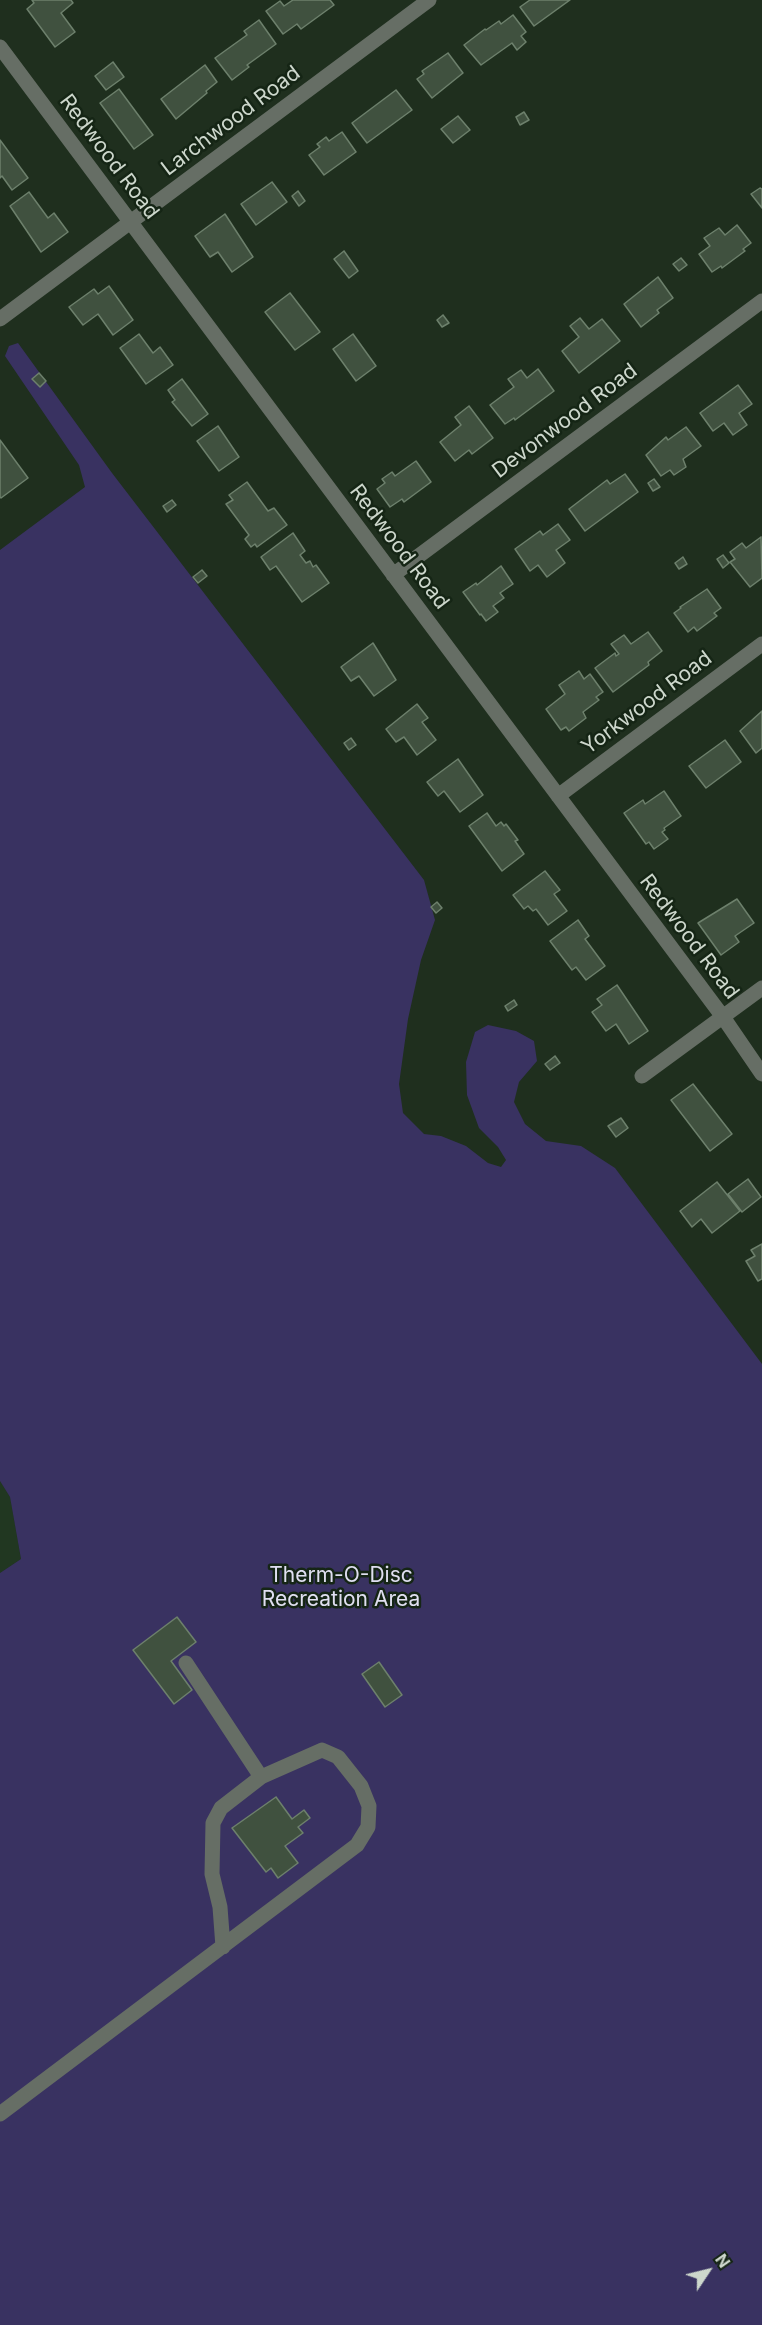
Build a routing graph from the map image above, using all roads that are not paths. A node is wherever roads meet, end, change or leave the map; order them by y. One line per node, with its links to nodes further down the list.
1 (429, 0): 3 (street, Larchwood Road)
2 (0, 47): 3 (street, Redwood Road)
3 (131, 222): 5 (street, Larchwood Road); 6 (street, Redwood Road)
4 (762, 301): 6 (street, Devonwood Road)
5 (0, 319)
6 (393, 575): 8 (street, Redwood Road)
7 (762, 644): 8 (street, Yorkwood Road)
8 (558, 796): 10 (street, Redwood Road)
9 (762, 988): 10 (street)
10 (723, 1017): 11 (street, Redwood Road); 12 (street)
11 (762, 1074)
12 (642, 1076)
13 (186, 1663): 14 (street)
14 (261, 1777): 15 (street); 15 (street)
15 (223, 1947): 16 (street)
16 (0, 2114)

